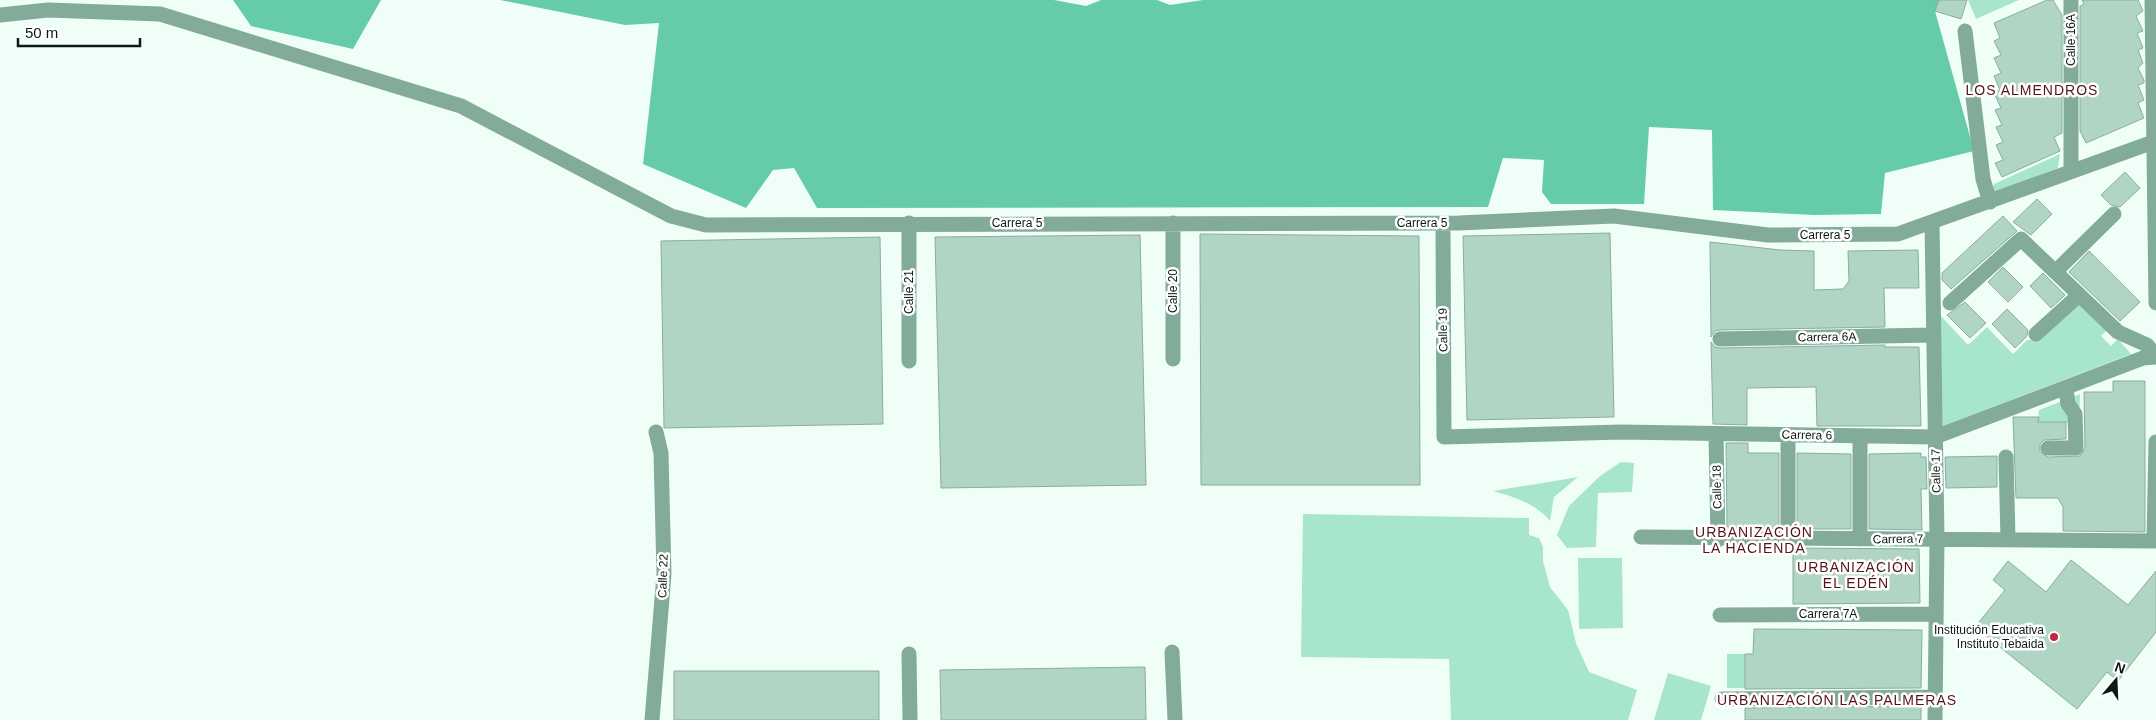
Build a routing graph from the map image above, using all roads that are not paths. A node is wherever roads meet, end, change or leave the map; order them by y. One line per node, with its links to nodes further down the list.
1 (2070, 0): 6 (street, Calle 16A)
2 (2152, 0): 5 (street)
3 (0, 15): 9 (street, Carrera 5)
4 (1965, 31): 7 (street)
5 (2154, 142): 6 (street, Carrera 5); 13 (street)
6 (2071, 171): 7 (street, Carrera 5)
7 (1990, 202): 12 (street, Carrera 5)
8 (2114, 214): 14 (street)
9 (909, 223): 10 (street, Carrera 5); 23 (street, Calle 21)
10 (1172, 223): 11 (street, Carrera 5); 22 (street, Calle 20)
11 (1443, 223): 12 (street, Carrera 5); 29 (street, Calle 19)
12 (1932, 223): 19 (street, Calle 17)
13 (2155, 249): 17 (street)
14 (2055, 272): 15 (street); 16 (street)
15 (2079, 294): 18 (street); 21 (street)
16 (1950, 303)
17 (2156, 303)
18 (2036, 334)
19 (1934, 335): 20 (street, Carrera 6A); 30 (street, Calle 17)
20 (1720, 339)
21 (2156, 357): 24 (street, Carrera 6)
22 (1173, 359)
23 (909, 361)
24 (2066, 388): 30 (street, Carrera 6); 32 (street)
25 (656, 432): 46 (street, Calle 22)
26 (1716, 434): 27 (street, Carrera 6); 29 (street, Carrera 6); 38 (street, Calle 18)
27 (1788, 435): 28 (street, Carrera 6); 39 (street)
28 (1860, 436): 30 (street, Carrera 6); 36 (street)
29 (1444, 437)
30 (1935, 437): 35 (street, Calle 17)
31 (2156, 442): 37 (street, Carrera 7)
32 (2048, 448)
33 (2006, 457): 37 (street)
34 (1641, 537): 38 (street, Carrera 7)
35 (1937, 538): 36 (street, Carrera 7); 37 (street, Carrera 7); 40 (street, Calle 17)
36 (1860, 539): 39 (street, Carrera 7)
37 (2008, 539)
38 (1718, 540): 39 (street, Carrera 7)
39 (1788, 540)
40 (1936, 614): 41 (street, Carrera 7A); 44 (street, Calle 17)
41 (1720, 615)
42 (1172, 652): 48 (street)
43 (909, 654): 47 (street)
44 (1935, 697): 45 (street); 49 (street, Calle 17)
45 (1722, 699)
46 (652, 720)
47 (910, 720)
48 (1175, 720)
49 (1935, 720)

